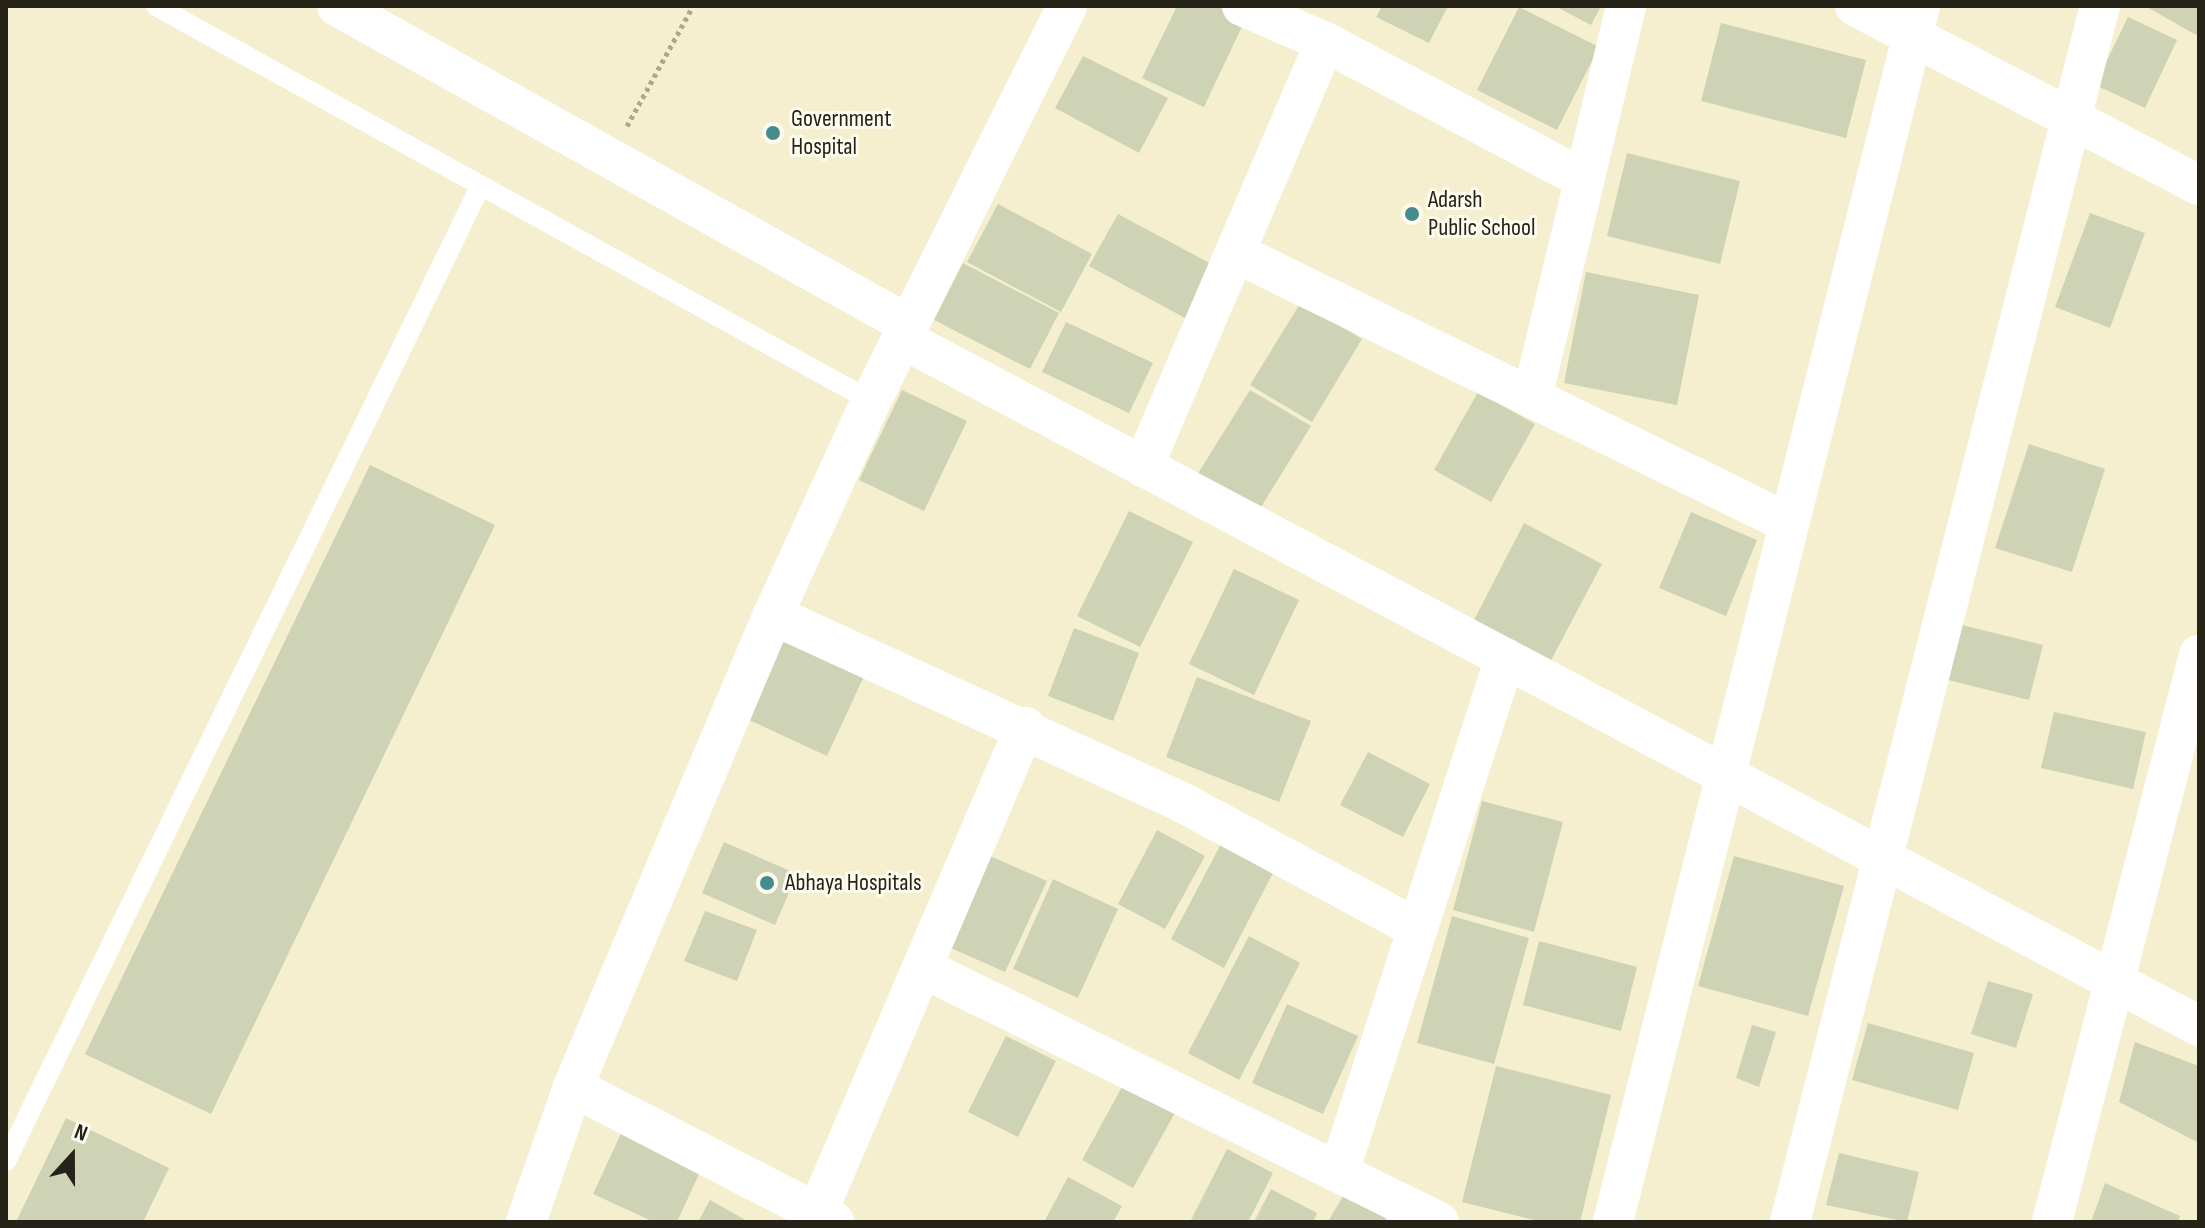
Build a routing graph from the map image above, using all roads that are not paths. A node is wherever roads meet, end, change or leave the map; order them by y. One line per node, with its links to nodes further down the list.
1 (156, 6): 12 (lane)
2 (337, 6): 15 (street)
3 (1067, 6): 15 (street)
4 (1242, 6): 9 (street)
5 (1626, 6): 11 (street)
6 (1855, 6): 8 (street)
7 (2100, 6): 10 (street)
8 (1916, 21): 10 (street); 19 (street)
9 (1325, 42): 11 (street); 14 (street)
10 (2070, 118): 13 (street); 26 (street)
11 (1582, 178): 16 (street)
12 (481, 185): 17 (lane); 32 (lane)
13 (2199, 185)
14 (1236, 253): 16 (street); 18 (street)
15 (906, 332): 17 (street); 18 (street)
16 (1532, 398): 19 (street)
17 (871, 401): 20 (street)
18 (1143, 467): 22 (street)
19 (1786, 522): 25 (street)
20 (773, 615): 23 (street); 31 (street)
21 (2199, 655): 24 (street)
22 (1505, 658): 25 (street); 27 (street)
23 (1025, 727): 27 (street); 28 (street)
24 (2186, 753): 29 (street)
25 (1726, 776): 26 (street); 37 (street)
26 (1885, 859): 29 (street); 38 (street)
27 (1416, 928): 33 (street)
28 (923, 968): 33 (street); 34 (street)
29 (2117, 981): 30 (street); 39 (street)
30 (2199, 1026)
31 (573, 1087): 34 (street); 35 (street)
32 (6, 1161)
33 (1340, 1169): 36 (street)
34 (826, 1218)
35 (526, 1222)
36 (1439, 1222)
37 (1613, 1222)
38 (1790, 1222)
39 (2052, 1222)

